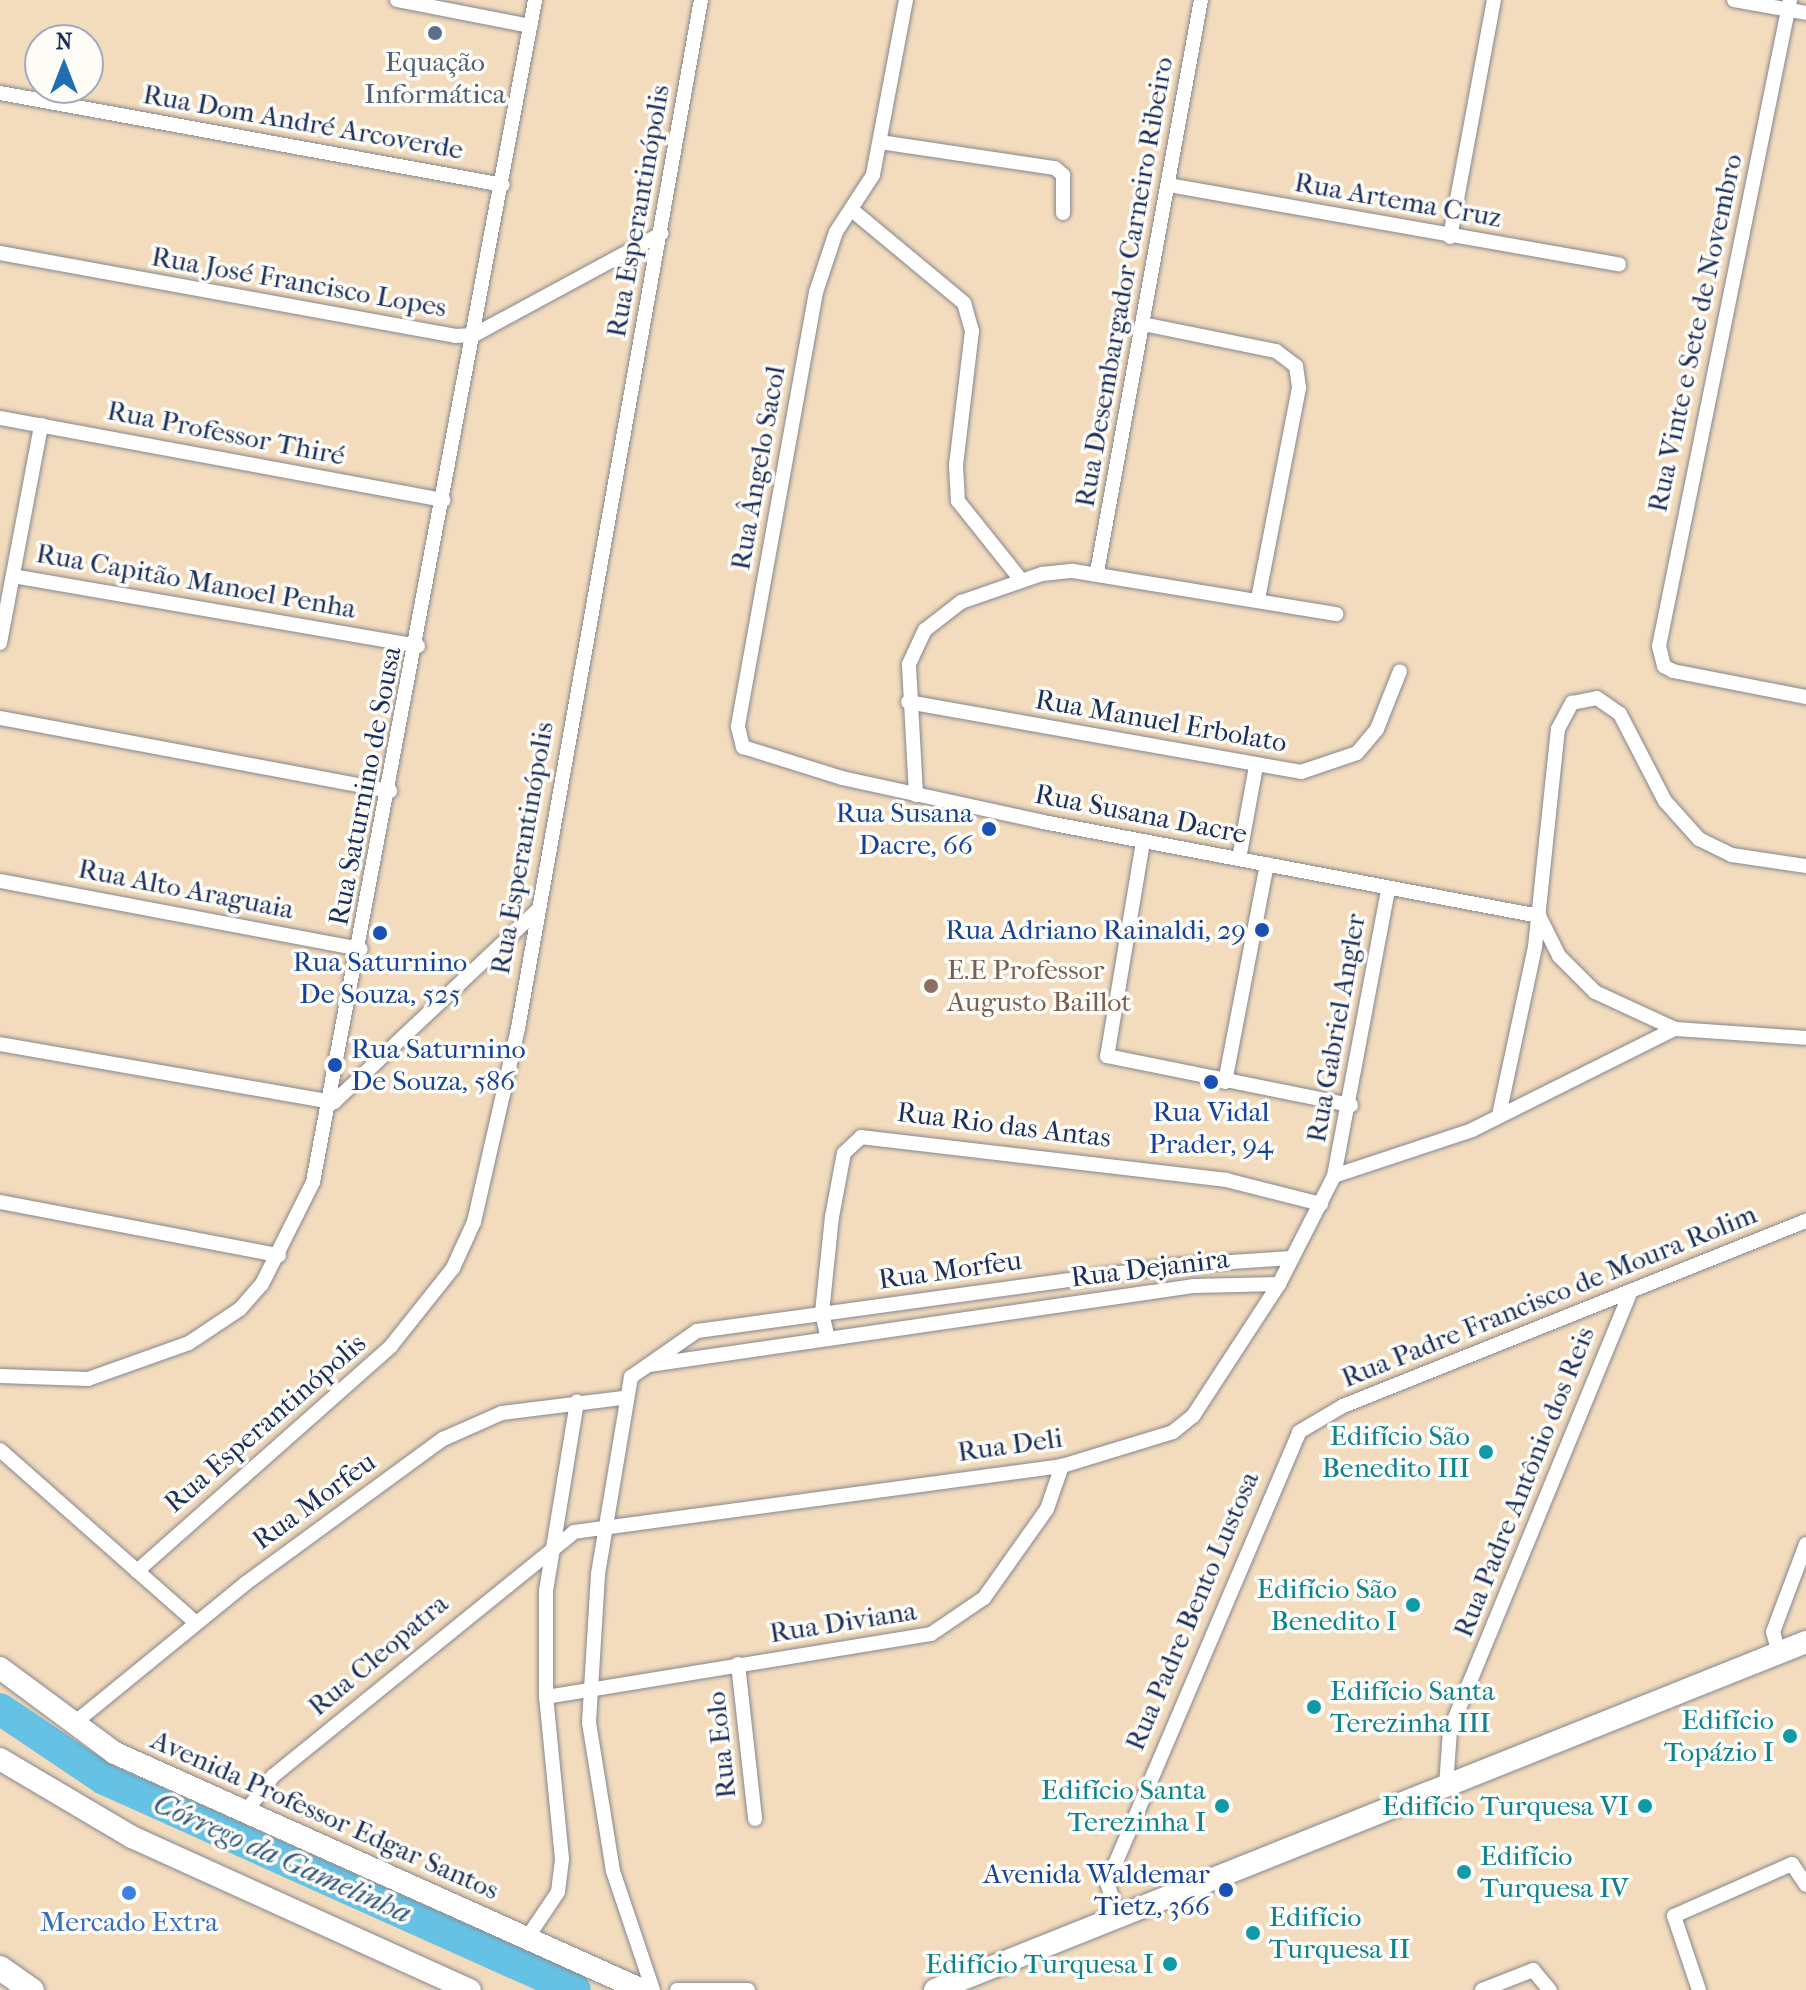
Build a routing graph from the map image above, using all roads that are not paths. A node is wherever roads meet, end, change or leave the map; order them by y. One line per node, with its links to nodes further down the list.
1 (397, 0): 10 (street)
2 (535, 0): 10 (street, Rua Saturnino de Sousa)
3 (701, 0): 17 (street, Rua Esperantinópolis)
4 (906, 0): 12 (street, Rua Ângelo Sacol)
5 (1201, 0): 14 (street, Rua Desembargador Carneiro Ribeiro)
6 (1494, 0): 18 (street)
7 (1734, 0): 8 (street)
8 (1790, 5): 9 (street); 34 (street, Rua Vinte e Sete de Novembro)
9 (1806, 13)
10 (531, 26): 13 (street, Rua Saturnino de Sousa)
11 (0, 93): 13 (street, Rua Dom André Arcoverde)
12 (880, 142): 15 (street, Rua Ângelo Sacol); 16 (street)
13 (503, 185): 22 (street, Rua Saturnino de Sousa)
14 (1169, 185): 18 (street, Rua Artema Cruz); 21 (street, Rua Desembargador Carneiro Ribeiro)
15 (852, 210): 28 (street); 37 (street, Rua Ângelo Sacol)
16 (1063, 213)
17 (661, 234): 22 (street, Rua José Francisco Lopes); 47 (street, Rua Esperantinópolis)
18 (1450, 237): 20 (street, Rua Artema Cruz)
19 (0, 253): 22 (street, Rua José Francisco Lopes)
20 (1619, 264)
21 (1143, 324): 26 (street, Rua Desembargador Carneiro Ribeiro); 29 (street)
22 (474, 335): 25 (street, Rua Saturnino de Sousa)
23 (0, 418): 24 (street, Rua Professor Thiré)
24 (41, 425): 25 (street, Rua Professor Thiré); 27 (street)
25 (443, 500): 32 (street, Rua Saturnino de Sousa)
26 (1097, 572): 28 (street); 29 (street)
27 (13, 576): 31 (street); 32 (street, Rua Capitão Manoel Penha)
28 (1021, 580): 35 (street)
29 (1258, 599): 30 (street)
30 (1337, 614)
31 (0, 643)
32 (418, 646): 39 (street, Rua Saturnino de Sousa)
33 (1400, 671): 38 (street, Rua Manuel Erbolato)
34 (1806, 697)
35 (908, 702): 38 (street, Rua Manuel Erbolato); 40 (street)
36 (0, 718): 39 (street)
37 (741, 743): 40 (street, Rua Susana Dacre)
38 (1256, 766): 42 (street)
39 (390, 791): 49 (street, Rua Saturnino de Sousa)
40 (916, 795): 41 (street, Rua Susana Dacre)
41 (1143, 842): 42 (street, Rua Susana Dacre); 53 (street)
42 (1239, 859): 43 (street, Rua Susana Dacre)
43 (1267, 864): 46 (street, Rua Susana Dacre); 53 (street)
44 (1806, 866): 48 (street)
45 (0, 881): 49 (street, Rua Alto Araguaia)
46 (1388, 890): 48 (street, Rua Susana Dacre); 55 (street, Rua Gabriel Angler)
47 (537, 911): 54 (street); 77 (street, Rua Esperantinópolis)
48 (1539, 916): 50 (street); 56 (street)
49 (361, 949): 54 (street, Rua Saturnino de Sousa)
50 (1675, 1029): 51 (street); 56 (street)
51 (1806, 1038)
52 (0, 1044): 54 (street)
53 (1225, 1082): 55 (street)
54 (334, 1102): 61 (street, Rua Saturnino de Sousa)
55 (1351, 1105): 57 (street, Rua Gabriel Angler)
56 (1499, 1115): 57 (street)
57 (1334, 1176): 59 (street, Rua Deli)
58 (0, 1202): 61 (street)
59 (1321, 1204): 62 (street, Rua Deli); 65 (street, Rua Rio das Antas)
60 (1806, 1221): 64 (street, Rua Padre Francisco de Moura Rolim)
61 (279, 1255): 68 (street, Rua Saturnino de Sousa)
62 (1292, 1258): 63 (street, Rua Deli); 65 (street, Rua Morfeu)
63 (1279, 1284): 66 (street, Rua Dejanira); 73 (street, Rua Deli)
64 (1631, 1291): 71 (street, Rua Padre Francisco de Moura Rolim); 87 (street, Rua Padre Antônio dos Reis)
65 (822, 1313): 66 (street); 67 (street, Rua Morfeu)
66 (828, 1339): 67 (street, Rua Dejanira)
67 (649, 1365): 69 (street, Rua Morfeu)
68 (0, 1376)
69 (623, 1398): 70 (street, Rua Morfeu); 74 (street)
70 (577, 1402): 76 (street); 78 (street, Rua Morfeu)
71 (1311, 1421): 91 (street, Rua Padre Bento Lustosa)
72 (0, 1450): 77 (street)
73 (1062, 1466): 74 (street, Rua Deli); 81 (street, Rua Diviana)
74 (606, 1523): 76 (street, Rua Deli); 83 (street)
75 (1806, 1544): 80 (street)
76 (554, 1546): 84 (street); 88 (street, Rua Cleopatra)
77 (137, 1571): 78 (street)
78 (196, 1623): 85 (street, Rua Morfeu)
79 (1806, 1642): 80 (main road)
80 (1779, 1654): 87 (main road)
81 (738, 1664): 83 (street, Rua Diviana); 89 (street, Rua Eolo)
82 (0, 1668): 85 (main road, Avenida Professor Edgar Santos)
83 (588, 1685): 84 (street, Rua Diviana); 97 (street)
84 (546, 1697): 92 (street)
85 (72, 1725): 88 (main road, Avenida Professor Edgar Santos)
86 (0, 1759): 95 (main road)
87 (1446, 1786): 91 (main road)
88 (244, 1814): 92 (main road, Avenida Professor Edgar Santos)
89 (755, 1819)
90 (1806, 1885): 103 (street)
91 (1118, 1916): 100 (main road)
92 (527, 1938): 96 (main road, Avenida Professor Edgar Santos)
93 (0, 1968): 94 (main road)
94 (32, 1990)
95 (470, 1990)
96 (642, 1990)
97 (653, 1990)
98 (677, 1990): 99 (street)
99 (748, 1990)
100 (935, 1990)
101 (1482, 1990): 102 (street)
102 (1550, 1990)
103 (1699, 1990)

